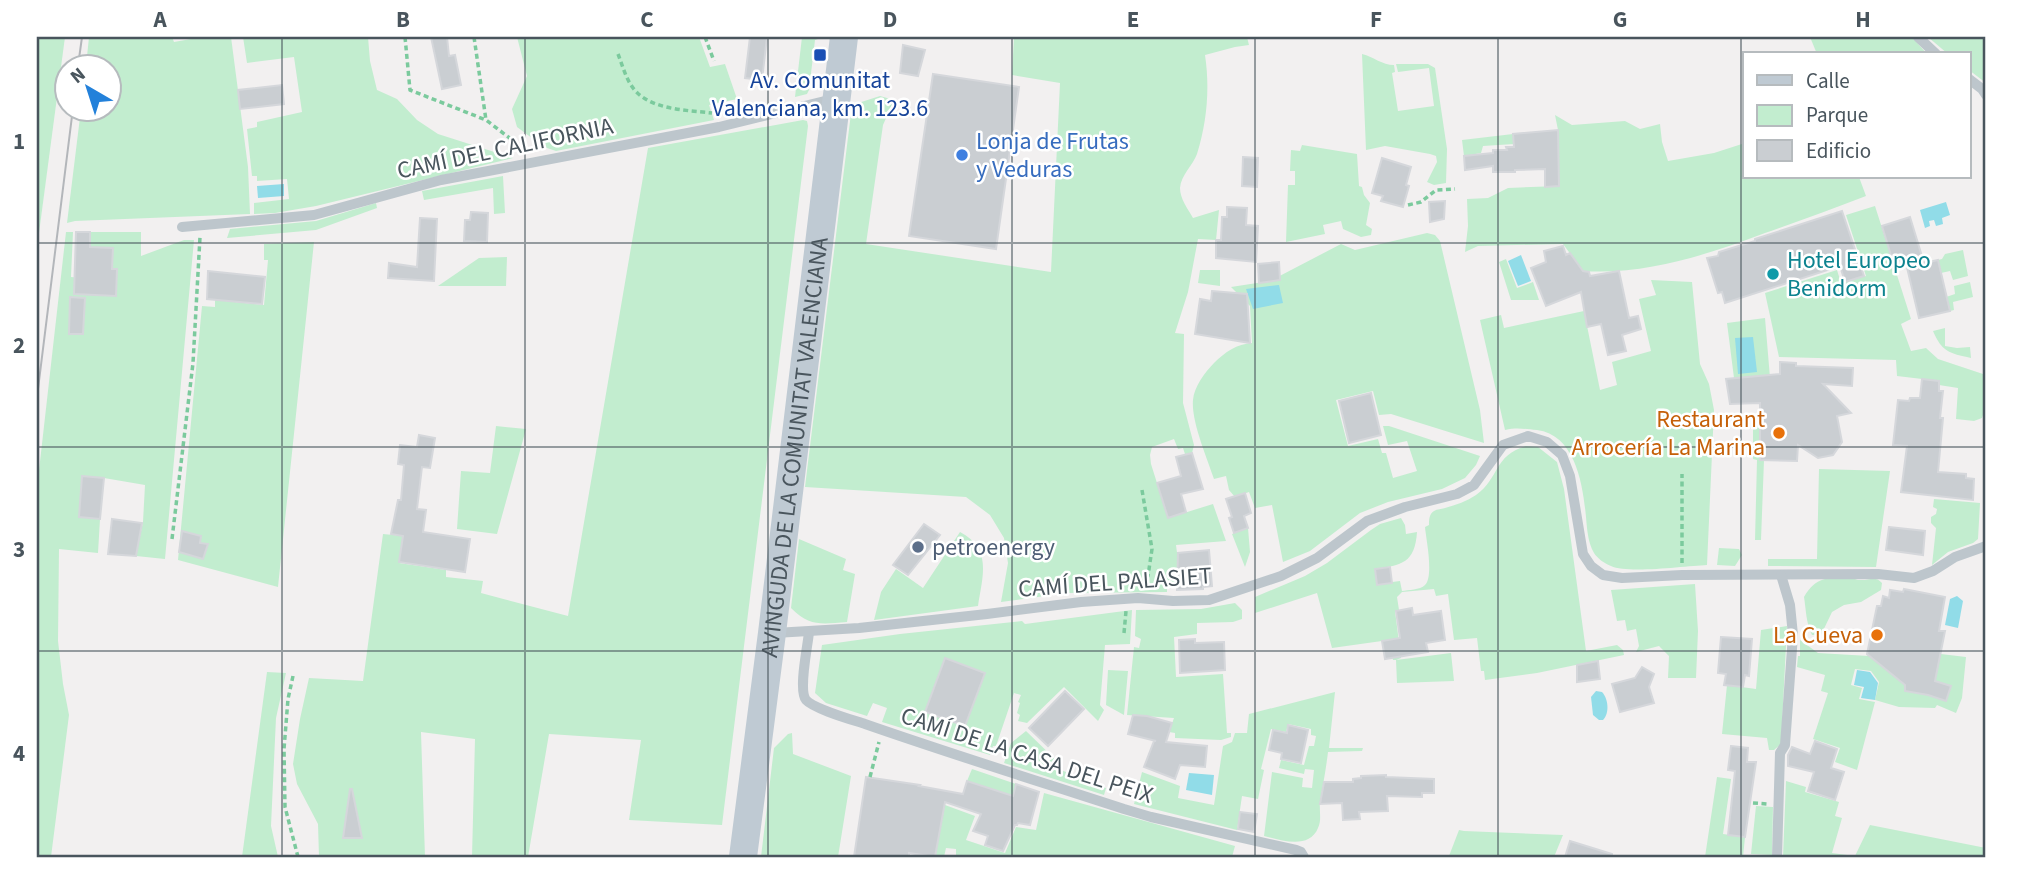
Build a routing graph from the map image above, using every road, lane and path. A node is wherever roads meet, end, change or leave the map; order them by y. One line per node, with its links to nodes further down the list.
1 (405, 37): 12 (path)
2 (474, 37): 12 (path)
3 (705, 37): 8 (path)
4 (844, 37): 11 (main road, AVINGUDA DE LA COMUNITAT VALENCIANA)
5 (1918, 37): 6 (lane)
6 (1934, 52)
7 (618, 54): 13 (path)
8 (715, 61)
9 (1970, 80): 10 (lane)
10 (1986, 95)
11 (836, 99): 13 (lane, CAMÍ DEL CALIFORNIA); 27 (main road, AVINGUDA DE LA COMUNITAT VALENCIANA)
12 (486, 120): 14 (path)
13 (731, 123): 14 (lane, CAMÍ DEL CALIFORNIA)
14 (540, 161): 17 (lane, CAMÍ DEL CALIFORNIA)
15 (1455, 189): 16 (path)
16 (1408, 205)
17 (201, 225): 18 (lane, CAMÍ DEL CALIFORNIA); 21 (path)
18 (181, 227)
19 (1682, 474): 23 (path)
20 (1142, 490): 25 (path)
21 (172, 539)
22 (1986, 546): 24 (lane, CAMÍ DEL PALASIET)
23 (1682, 575): 24 (lane, CAMÍ DEL PALASIET); 25 (lane, CAMÍ DEL PALASIET)
24 (1781, 575): 35 (lane)
25 (1125, 599): 26 (lane, CAMÍ DEL PALASIET); 28 (path)
26 (809, 632): 27 (lane, CAMÍ DEL PALASIET); 34 (lane, CAMÍ DE LA CASA DEL PEIX)
27 (772, 633): 33 (main road, AVINGUDA DE LA COMUNITAT VALENCIANA)
28 (1125, 633)
29 (293, 676): 32 (path)
30 (879, 744): 31 (path)
31 (870, 777)
32 (298, 857)
33 (743, 857)
34 (1304, 857)
35 (1777, 857)

